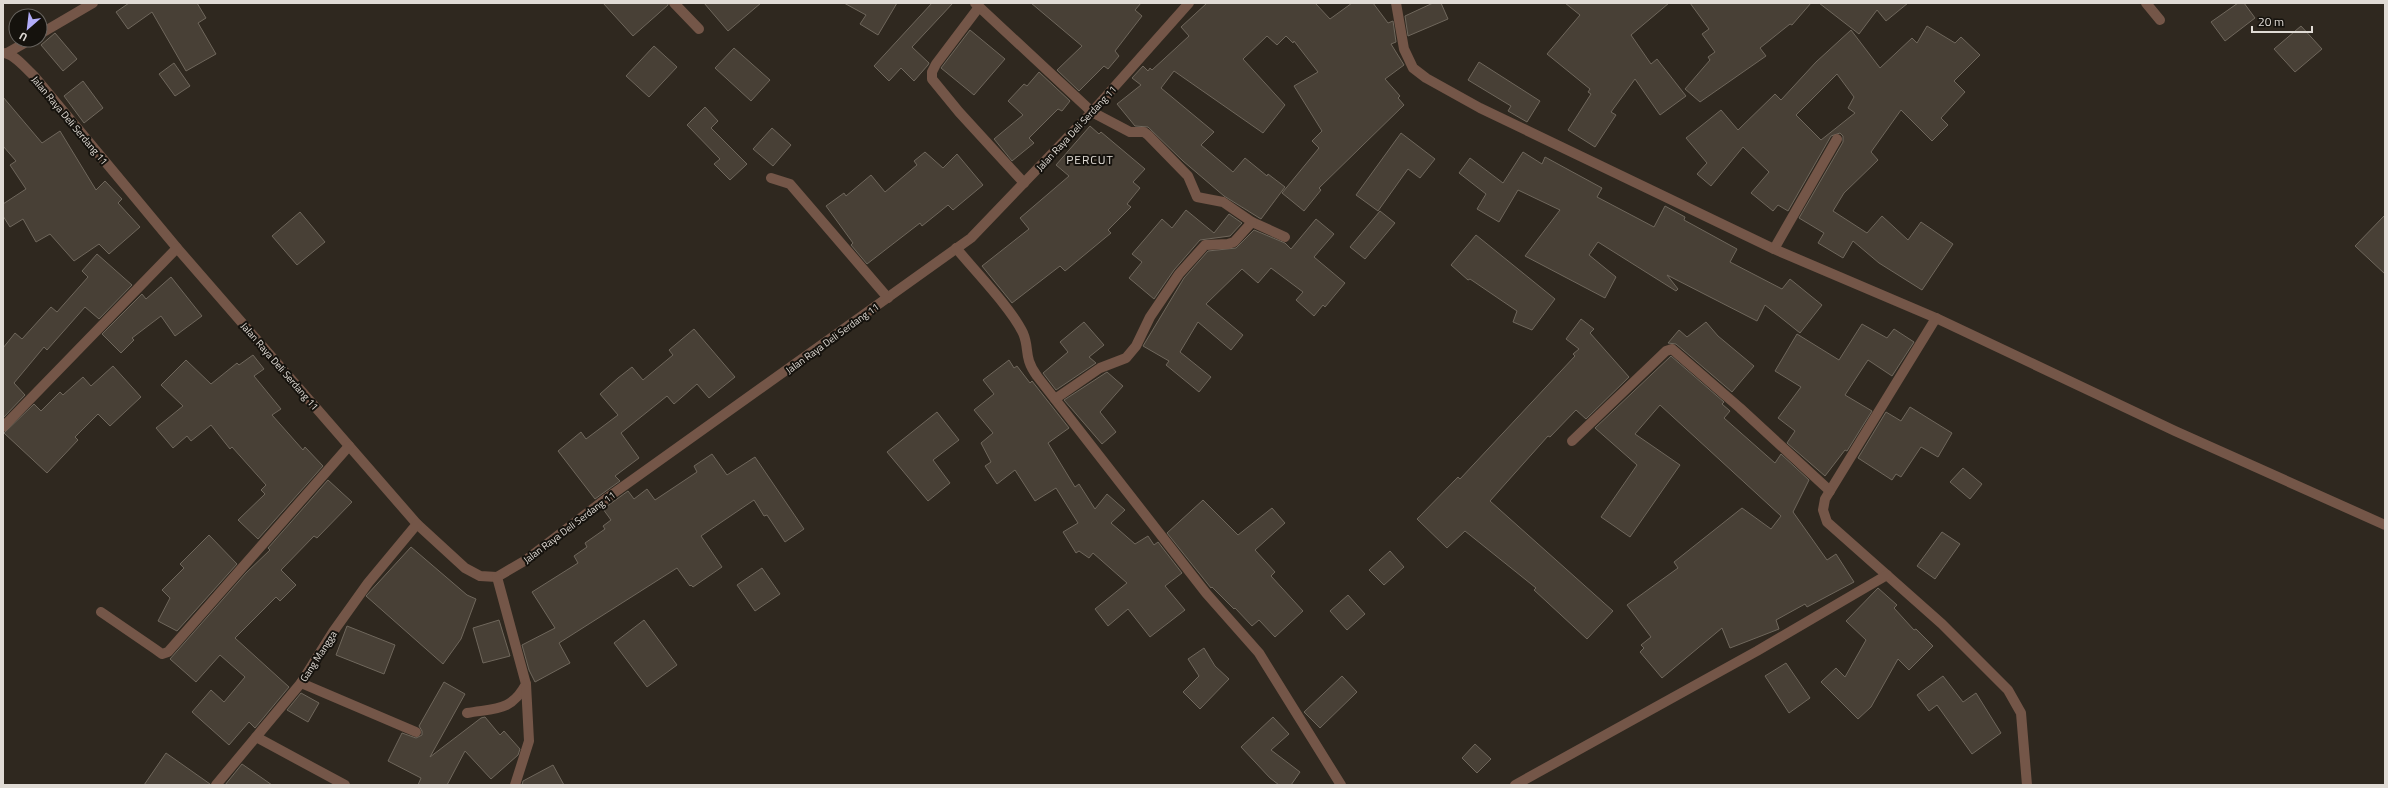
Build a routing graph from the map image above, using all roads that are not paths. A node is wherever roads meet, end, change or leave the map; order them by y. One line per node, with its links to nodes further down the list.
1 (93, 3): 8 (street)
2 (674, 3): 9 (street)
3 (1189, 3): 12 (street, Jalan Raya Deli Serdang 11)
4 (1396, 3): 20 (street)
5 (2146, 3): 7 (street)
6 (977, 5): 12 (street); 15 (street)
7 (2160, 20)
8 (48, 29)
9 (699, 29)
10 (15, 48): 11 (street)
11 (5, 53): 18 (street, Jalan Raya Deli Serdang 11)
12 (1092, 112): 15 (street, Jalan Raya Deli Serdang 11); 16 (street)
13 (1837, 139): 20 (street)
14 (771, 178): 21 (street)
15 (1024, 183): 19 (street, Jalan Raya Deli Serdang 11)
16 (1252, 222): 17 (street); 23 (street)
17 (1285, 237)
18 (177, 248): 24 (street); 26 (street, Jalan Raya Deli Serdang 11)
19 (956, 248): 21 (street, Jalan Raya Deli Serdang 11); 23 (street)
20 (1774, 249): 22 (street)
21 (888, 298): 31 (street, Jalan Raya Deli Serdang 11)
22 (1936, 318): 27 (street); 29 (street)
23 (1055, 399): 41 (street)
24 (3, 427)
25 (1572, 441): 27 (street)
26 (349, 446): 28 (street, Jalan Raya Deli Serdang 11); 32 (street)
27 (1830, 491): 30 (street)
28 (417, 524): 31 (street, Jalan Raya Deli Serdang 11); 33 (street, Gang Mangga)
29 (2385, 525)
30 (1887, 575): 42 (street); 43 (street)
31 (497, 577): 34 (street)
32 (101, 612)
33 (301, 682): 36 (street); 37 (street, Gang Mangga)
34 (526, 684): 35 (street); 40 (street)
35 (467, 713)
36 (416, 732)
37 (256, 737): 38 (street, Gang Mangga); 39 (street)
38 (216, 785)
39 (345, 785)
40 (515, 785)
41 (1342, 785)
42 (1515, 785)
43 (2027, 785)

